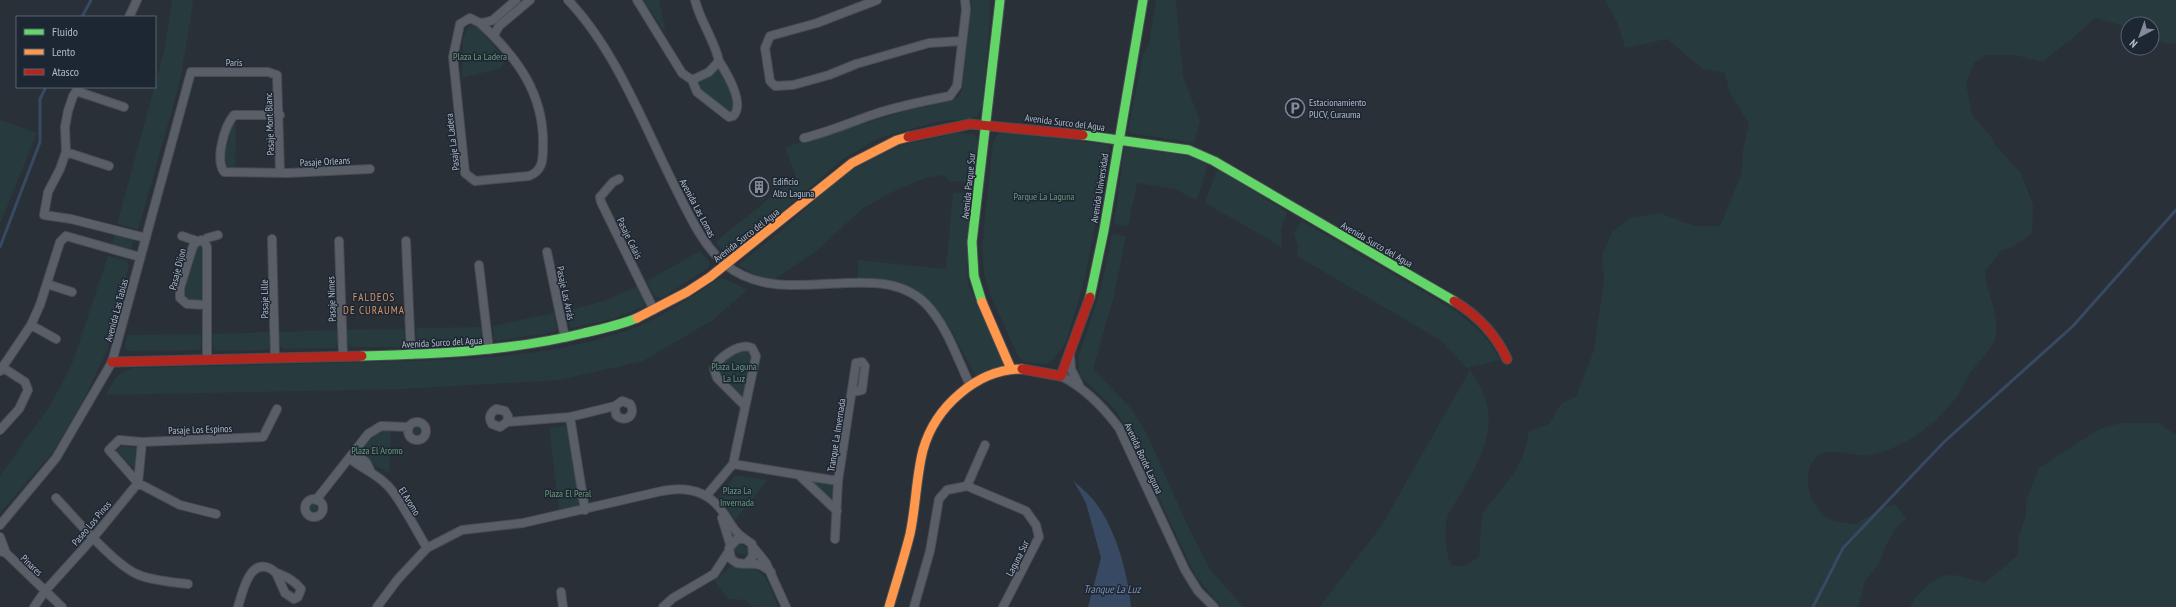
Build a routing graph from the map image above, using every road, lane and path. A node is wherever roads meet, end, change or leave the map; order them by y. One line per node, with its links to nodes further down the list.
1 (137, 0): 12 (street)
2 (530, 0): 11 (street)
3 (568, 0): 41 (street, Avenida Las Lomas)
4 (637, 0): 19 (street)
5 (695, 0): 16 (street)
6 (876, 0): 15 (street)
7 (964, 0): 15 (street)
8 (1000, 0): 23 (street, Avenida Parque Sur)
9 (1143, 0): 25 (street, Avenida Universidad)
10 (514, 2): 11 (street); 13 (street, Pasaje La Ladera)
11 (518, 10): 14 (street)
12 (129, 16)
13 (480, 23): 14 (street, Pasaje La Ladera); 14 (street, Pasaje La Ladera)
14 (494, 36)
15 (961, 41): 24 (street)
16 (719, 61): 19 (street); 19 (street)
17 (190, 72): 18 (street, París); 33 (street, Avenida Las Tablas)
18 (277, 75): 22 (street, Pasaje Mont Blanc)
19 (692, 80)
20 (78, 89): 21 (street); 26 (street)
21 (124, 107)
22 (280, 115): 29 (street, Pasaje Mont Blanc); 29 (street, Pasaje Orleans)
23 (985, 125): 25 (street, Avenida Surco del Agua); 41 (street, Avenida Surco del Agua); 58 (street, Avenida Parque Sur)
24 (804, 138)
25 (1118, 139): 50 (street, Avenida Universidad); 54 (street, Avenida Surco del Agua)
26 (66, 152): 27 (street); 33 (street)
27 (109, 166)
28 (370, 169): 29 (street, Pasaje Orleans)
29 (280, 173)
30 (619, 179): 45 (street, Pasaje Calais)
31 (218, 235): 35 (street)
32 (182, 236): 35 (street)
33 (146, 238): 39 (street, Avenida Las Tablas)
34 (272, 239): 53 (street, Pasaje Lille)
35 (201, 241): 44 (street); 44 (street, Pasaje Dijon)
36 (339, 241): 52 (street, Pasaje Nimes)
37 (406, 241): 51 (street)
38 (547, 252): 47 (street, Pasaje Las Arrás)
39 (140, 257): 42 (street); 56 (street, Avenida Las Tablas)
40 (479, 265): 49 (street)
41 (726, 265): 45 (street, Avenida Surco del Agua); 61 (street, Avenida Las Lomas)
42 (47, 284): 43 (street); 46 (street)
43 (72, 292)
44 (207, 305): 55 (street)
45 (654, 310): 47 (street, Avenida Surco del Agua)
46 (31, 325): 48 (street); 57 (street)
47 (565, 338): 49 (street, Avenida Surco del Agua)
48 (56, 339)
49 (489, 350): 51 (street, Avenida Surco del Agua)
50 (1070, 353): 59 (street); 60 (street, Avenida Universidad); 62 (street)
51 (412, 355): 52 (street, Avenida Surco del Agua)
52 (343, 356): 53 (street, Avenida Surco del Agua)
53 (275, 358): 55 (street, Avenida Surco del Agua)
54 (1507, 359)
55 (207, 360): 56 (street, Avenida Surco del Agua)
56 (112, 362): 86 (street, Avenida Las Tablas)
57 (1, 369): 70 (street)
58 (1011, 369): 59 (street, Avenida Borde Laguna); 61 (street, Avenida Borde Laguna)
59 (1040, 370): 60 (street, Avenida Borde Laguna)
60 (1060, 376): 62 (street, Avenida Borde Laguna)
61 (970, 385): 110 (street, Avenida Borde Laguna)
62 (1081, 390): 113 (street, Avenida Borde Laguna)
63 (853, 392): 76 (street, Tranque La Invernada)
64 (744, 405): 64 (street); 74 (street)
65 (615, 406): 67 (street)
66 (277, 409): 71 (street, Pasaje Los Espinos)
67 (570, 417): 68 (street); 83 (street)
68 (507, 422)
69 (409, 427): 73 (street)
70 (0, 429)
71 (142, 442): 77 (street); 77 (street, Pasaje Los Espinos)
72 (985, 445): 78 (street)
73 (351, 455): 81 (street); 91 (street, El Aromo)
74 (733, 464): 75 (street, Tranque La Invernada); 79 (street)
75 (801, 477): 76 (street, Tranque La Invernada); 84 (street)
76 (838, 481): 84 (street, Tranque La Invernada)
77 (138, 483): 85 (street); 88 (street, Paseo Los Pinos)
78 (967, 486): 111 (street); 112 (street, Laguna Sur)
79 (707, 495): 82 (street); 83 (street)
80 (56, 498): 88 (street)
81 (316, 500)
82 (719, 506): 89 (street); 92 (street)
83 (585, 510): 91 (street)
84 (837, 511): 90 (street, Tranque La Invernada)
85 (216, 514)
86 (0, 525)
87 (0, 537): 94 (street, Pinares)
88 (93, 538): 100 (street); 101 (street, Paseo Los Pinos)
89 (745, 539): 92 (street); 93 (street)
90 (836, 539)
91 (427, 548): 106 (street)
92 (730, 548): 95 (street); 97 (street)
93 (754, 548): 96 (street); 98 (street)
94 (3, 552): 101 (street, Pinares)
95 (734, 561): 96 (street); 97 (street)
96 (748, 562): 98 (street)
97 (717, 569): 108 (street)
98 (771, 572): 109 (street)
99 (276, 573): 105 (street)
100 (188, 584)
101 (45, 591): 103 (street, Paseo Los Pinos); 104 (street, Pinares)
102 (561, 592): 107 (street)
103 (34, 607)
104 (62, 607)
105 (238, 607)
106 (377, 607)
107 (563, 607)
108 (663, 607)
109 (786, 607)
110 (888, 607)
111 (914, 607)
112 (1004, 607)
113 (1214, 607)

